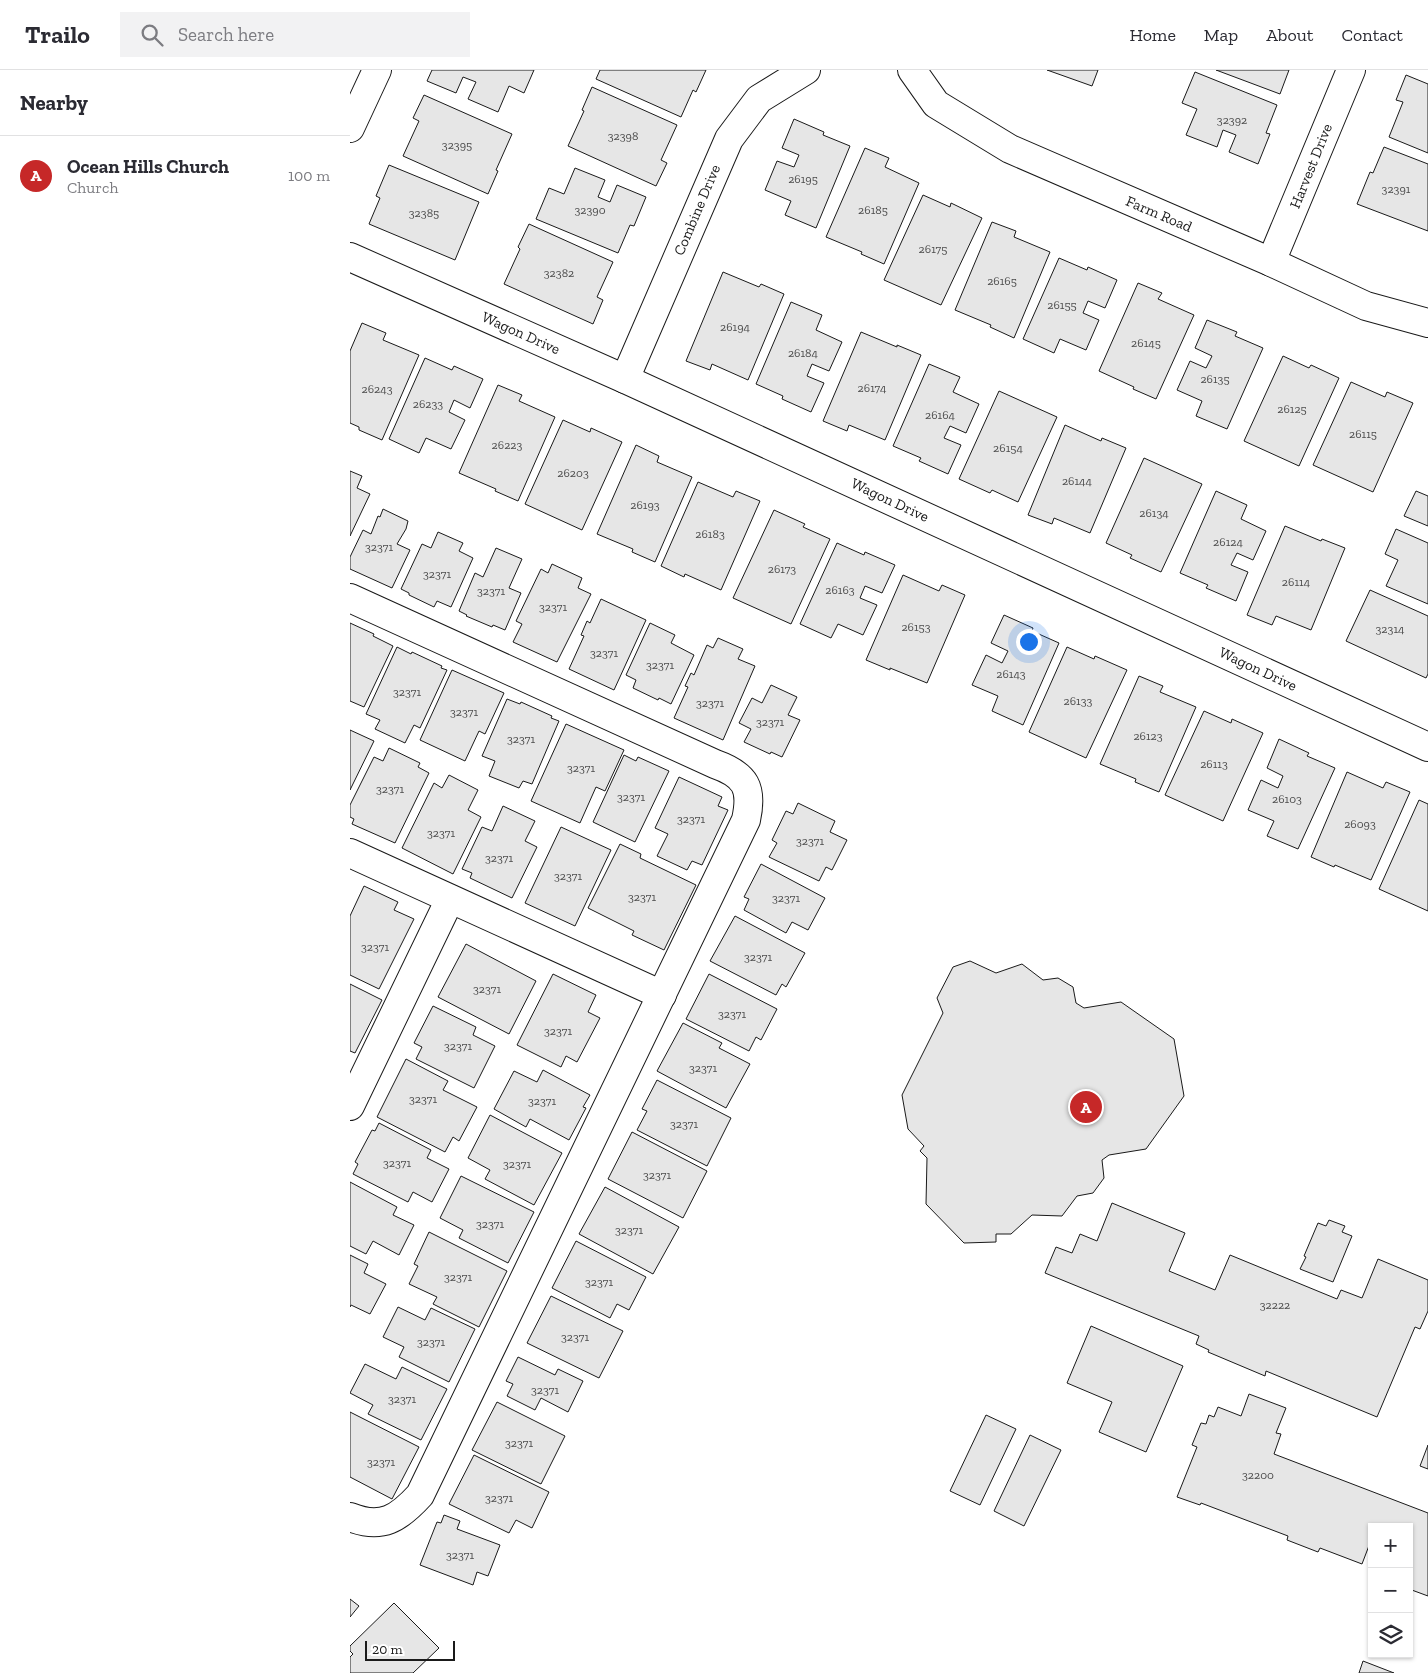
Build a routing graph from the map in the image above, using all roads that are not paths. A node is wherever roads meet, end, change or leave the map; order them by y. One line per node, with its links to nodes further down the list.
1 (377, 70): 5 (street)
2 (806, 70): 9 (street, Combine Drive)
3 (912, 70): 7 (street, Farm Road)
4 (1351, 70): 7 (street, Harvest Drive)
5 (350, 128)
6 (350, 258): 9 (street, Wagon Drive)
7 (1271, 262): 8 (street, Farm Road)
8 (1428, 323)
9 (624, 379): 11 (street, Wagon Drive)
10 (350, 598): 14 (street)
11 (1428, 747)
12 (350, 852): 13 (street)
13 (450, 898): 14 (street); 15 (street)
14 (662, 995): 16 (street)
15 (350, 1106)
16 (350, 1517)

